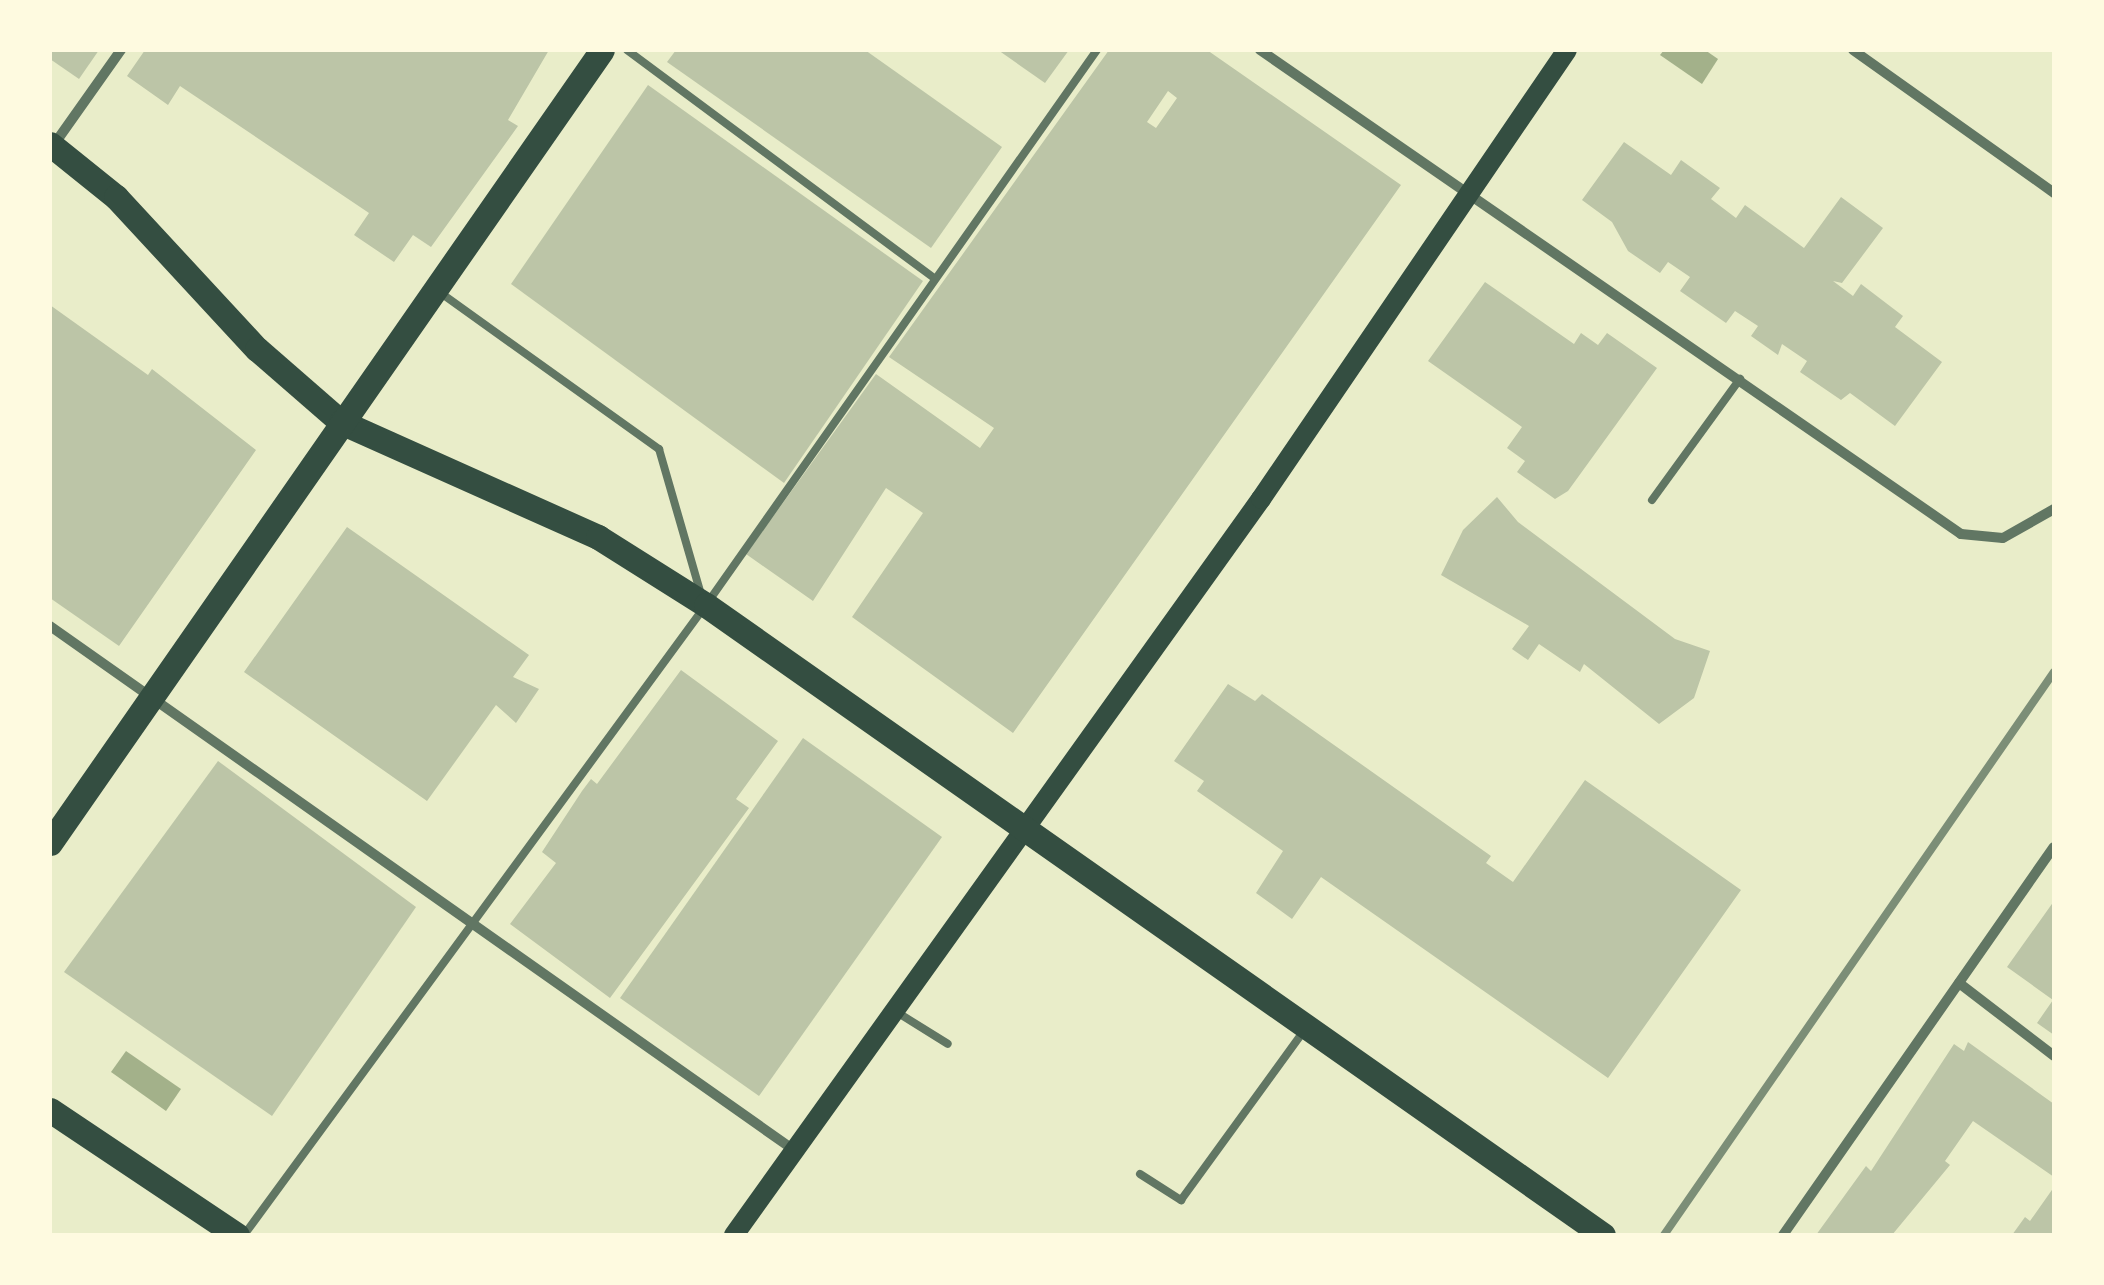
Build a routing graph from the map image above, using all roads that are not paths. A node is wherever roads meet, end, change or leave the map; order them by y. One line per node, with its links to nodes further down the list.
1 (121, 50): 8 (street)
2 (602, 50): 12 (main road)
3 (627, 50): 11 (lane)
4 (1097, 50): 11 (lane)
5 (1260, 50): 9 (street)
6 (1567, 50): 9 (main road)
7 (1854, 50): 10 (street)
8 (52, 145): 14 (main road)
9 (1469, 191): 13 (street); 20 (main road)
10 (2054, 193)
11 (933, 276): 17 (lane)
12 (436, 290): 14 (main road); 17 (lane)
13 (1740, 379): 15 (lane); 16 (street)
14 (341, 422): 17 (main road); 19 (main road)
15 (1652, 500)
16 (2054, 509)
17 (706, 605): 20 (main road); 23 (lane)
18 (50, 626): 19 (street)
19 (154, 700): 21 (main road); 23 (street)
20 (1026, 829): 25 (main road); 26 (main road)
21 (50, 843)
22 (2054, 846): 24 (street)
23 (471, 928): 30 (street); 32 (lane)
24 (1959, 983): 28 (street); 35 (street)
25 (896, 1010): 27 (lane); 30 (main road)
26 (1307, 1027): 31 (lane); 34 (main road)
27 (948, 1044)
28 (2054, 1056)
29 (50, 1110): 32 (main road)
30 (794, 1150): 33 (main road)
31 (1140, 1174)
32 (240, 1235)
33 (734, 1235)
34 (1603, 1235)
35 (1784, 1235)

